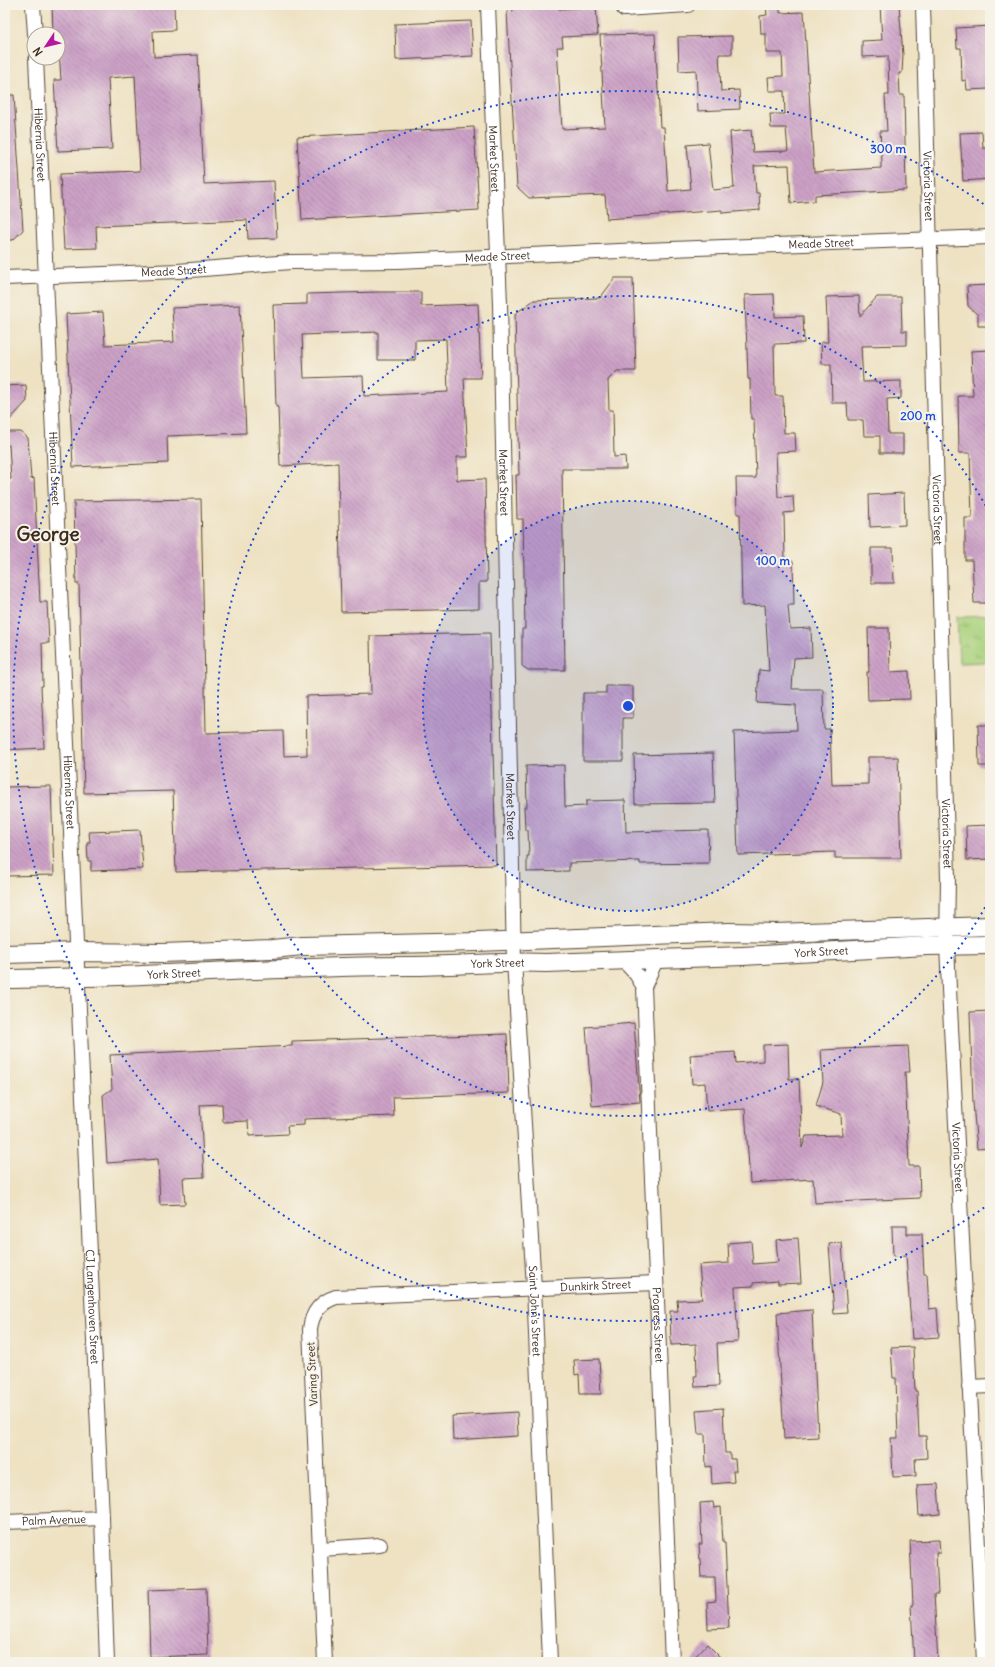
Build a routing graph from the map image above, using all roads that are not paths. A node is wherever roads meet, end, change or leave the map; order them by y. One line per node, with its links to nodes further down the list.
1 (33, 5): 6 (street)
2 (488, 5): 10 (street, Market Street)
3 (688, 5): 5 (street)
4 (923, 5): 9 (street, Victoria Street)
5 (624, 9)
6 (34, 26)
7 (36, 66): 11 (street, Hibernia Street)
8 (990, 237): 9 (street, Meade Street)
9 (930, 239): 10 (street, Meade Street); 14 (street, Victoria Street)
10 (498, 256): 11 (street, Meade Street); 15 (street, Market Street)
11 (46, 277): 12 (street, Meade Street); 18 (street, Hibernia Street)
12 (5, 278)
13 (990, 926): 14 (main road, York Street)
14 (948, 927): 15 (main road, York Street); 16 (street, Victoria Street)
15 (514, 941): 18 (main road, York Street); 22 (street, Market Street)
16 (947, 945): 17 (main road, York Street); 20 (main road, York Street); 29 (street, Victoria Street)
17 (990, 945)
18 (76, 952): 19 (main road, York Street); 23 (street, CJ Langenhoven Street)
19 (5, 954)
20 (657, 958): 21 (main road, York Street); 25 (street, Progress Street)
21 (624, 960): 22 (main road, York Street); 25 (street)
22 (514, 961): 23 (main road, York Street); 27 (street, Saint John's Street)
23 (77, 978): 24 (main road, York Street); 30 (street, CJ Langenhoven Street)
24 (5, 979)
25 (644, 987): 26 (street, Progress Street)
26 (656, 1283): 27 (street, Dunkirk Street); 37 (street, Progress Street)
27 (534, 1288): 33 (street, Varing Street); 36 (street, Saint John's Street)
28 (990, 1386): 29 (street)
29 (970, 1388): 38 (street, Victoria Street)
30 (102, 1518): 31 (street, Palm Avenue); 34 (street, CJ Langenhoven Street)
31 (5, 1522)
32 (380, 1545): 33 (street)
33 (321, 1549): 35 (street, Varing Street)
34 (108, 1662)
35 (325, 1662)
36 (550, 1662)
37 (672, 1662)
38 (984, 1662)

